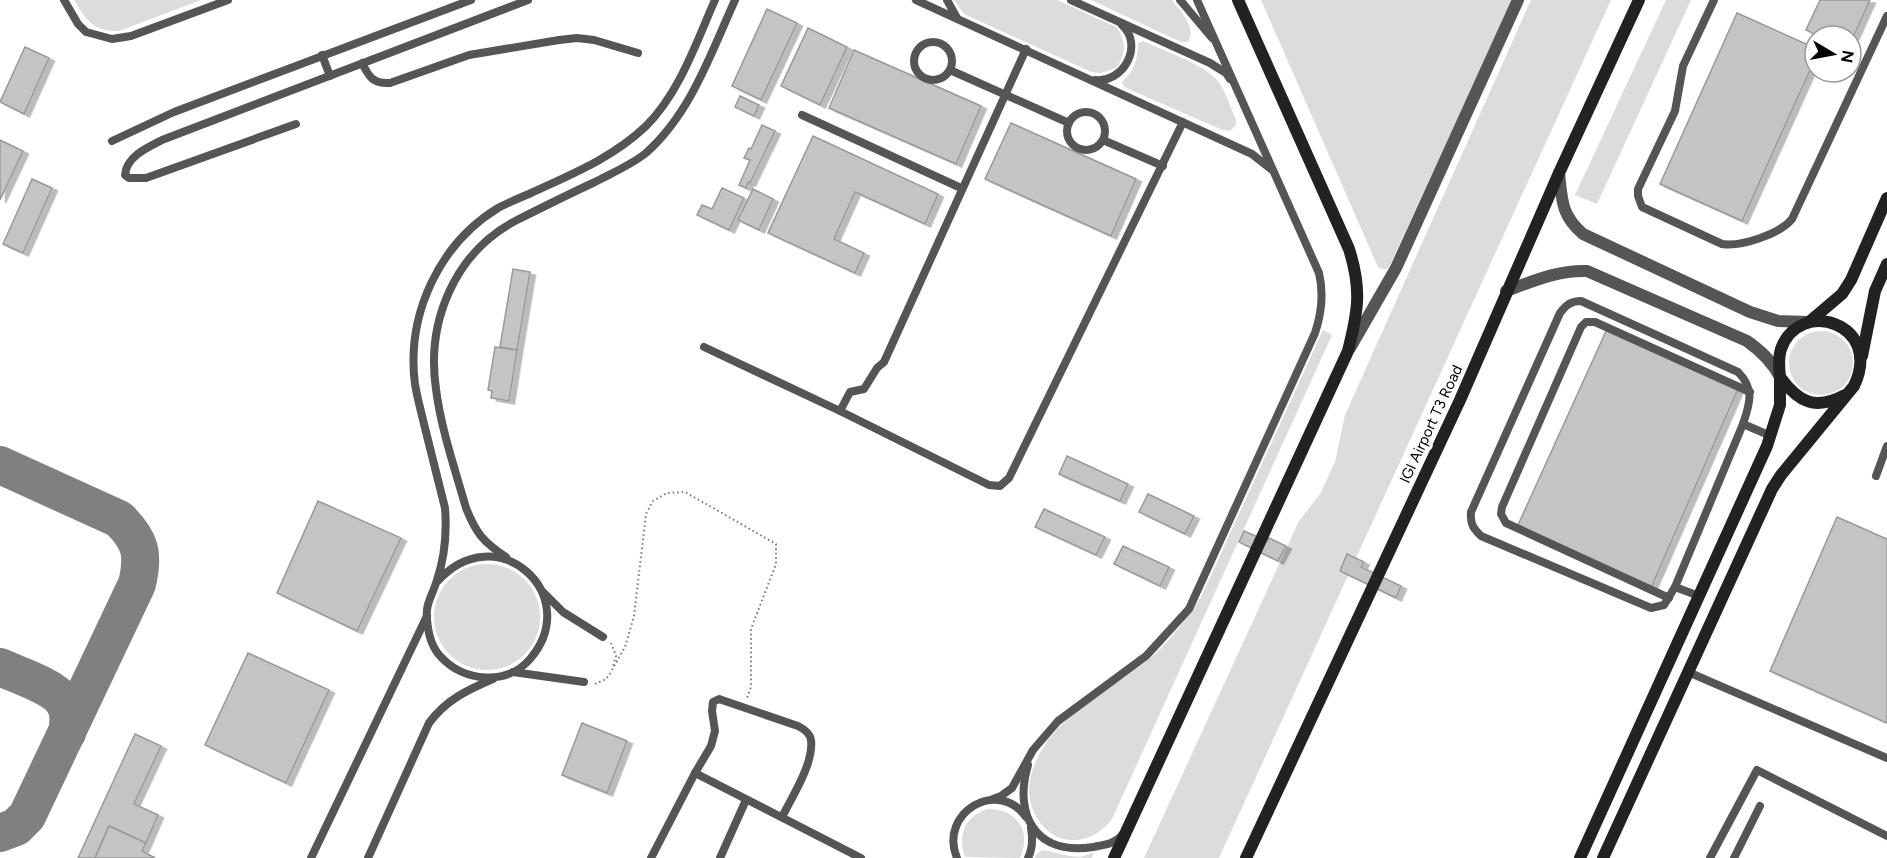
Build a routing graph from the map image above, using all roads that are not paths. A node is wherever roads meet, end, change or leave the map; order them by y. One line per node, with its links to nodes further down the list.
1 (64, 0): 2 (lane)
2 (228, 0)
3 (471, 0): 22 (lane)
4 (528, 0): 23 (lane)
5 (715, 0): 55 (lane)
6 (735, 0): 54 (lane)
7 (916, 0): 17 (lane)
8 (947, 0): 17 (lane)
9 (1071, 0): 18 (lane)
10 (1180, 0): 19 (lane)
11 (1197, 0): 19 (lane)
12 (1238, 0): 44 (main road)
13 (1518, 0): 44 (street)
14 (1639, 0): 36 (main road, IGI Airport T3 Road)
15 (1714, 0): 16 (lane)
16 (1887, 16)
17 (958, 19): 20 (lane)
18 (1119, 22): 26 (lane); 27 (lane)
19 (1218, 46): 27 (lane)
20 (1026, 49): 26 (lane); 28 (lane)
21 (638, 54): 23 (lane)
22 (322, 55): 25 (lane); 34 (lane)
23 (362, 63): 25 (lane)
24 (950, 70): 24 (lane); 28 (lane)
25 (330, 76): 32 (lane)
26 (1090, 79): 30 (lane)
27 (1235, 86): 37 (lane)
28 (1004, 94): 31 (lane); 38 (lane)
29 (802, 115): 38 (lane)
30 (1183, 122): 35 (lane); 37 (lane)
31 (1070, 123): 33 (lane); 33 (lane)
32 (296, 124)
33 (1103, 140): 35 (lane)
34 (112, 141)
35 (1162, 166): 49 (lane)
36 (1559, 173): 41 (main road, IGI Airport T3 Road); 42 (street)
37 (1276, 175): 66 (lane)
38 (961, 188): 49 (lane)
39 (1887, 198): 42 (main road)
40 (1887, 264): 45 (main road)
41 (1506, 291): 46 (street); 84 (main road, IGI Airport T3 Road)
42 (1808, 322): 45 (main road); 46 (main road)
43 (704, 347): 49 (lane)
44 (1348, 351): 74 (main road)
45 (1861, 361): 48 (main road)
46 (1779, 377): 48 (main road); 51 (main road)
47 (1750, 392): 50 (lane); 59 (lane); 59 (lane)
48 (1845, 395): 63 (main road)
49 (840, 411)
50 (1743, 424): 51 (lane); 56 (lane)
51 (1771, 435): 58 (main road)
52 (1887, 446): 53 (lane)
53 (1876, 476)
54 (515, 562): 55 (lane); 57 (lane)
55 (436, 583): 60 (lane)
56 (1675, 586): 58 (lane); 59 (lane)
57 (542, 590): 61 (lane); 62 (lane)
58 (1699, 596): 85 (main road)
59 (1669, 598)
60 (427, 616): 64 (lane); 77 (lane)
61 (603, 637)
62 (513, 672): 64 (lane); 65 (lane)
63 (1688, 672): 67 (lane); 86 (main road)
64 (494, 678): 78 (lane)
65 (584, 682)
66 (1034, 750): 70 (lane); 73 (lane)
67 (1887, 758)
68 (695, 772): 69 (lane); 72 (lane); 79 (lane)
69 (746, 800): 72 (lane); 80 (lane)
70 (993, 800): 73 (lane); 76 (lane)
71 (1760, 806): 88 (lane)
72 (782, 818): 81 (lane)
73 (1030, 824): 74 (lane); 82 (lane)
74 (1127, 829): 83 (main road)
75 (1887, 836): 87 (lane)
76 (957, 857)
77 (311, 858)
78 (368, 858)
79 (651, 858)
80 (720, 858)
81 (861, 858)
82 (1028, 858)
83 (1114, 858)
84 (1246, 858)
85 (1580, 858)
86 (1603, 858)
87 (1710, 858)
88 (1734, 858)

